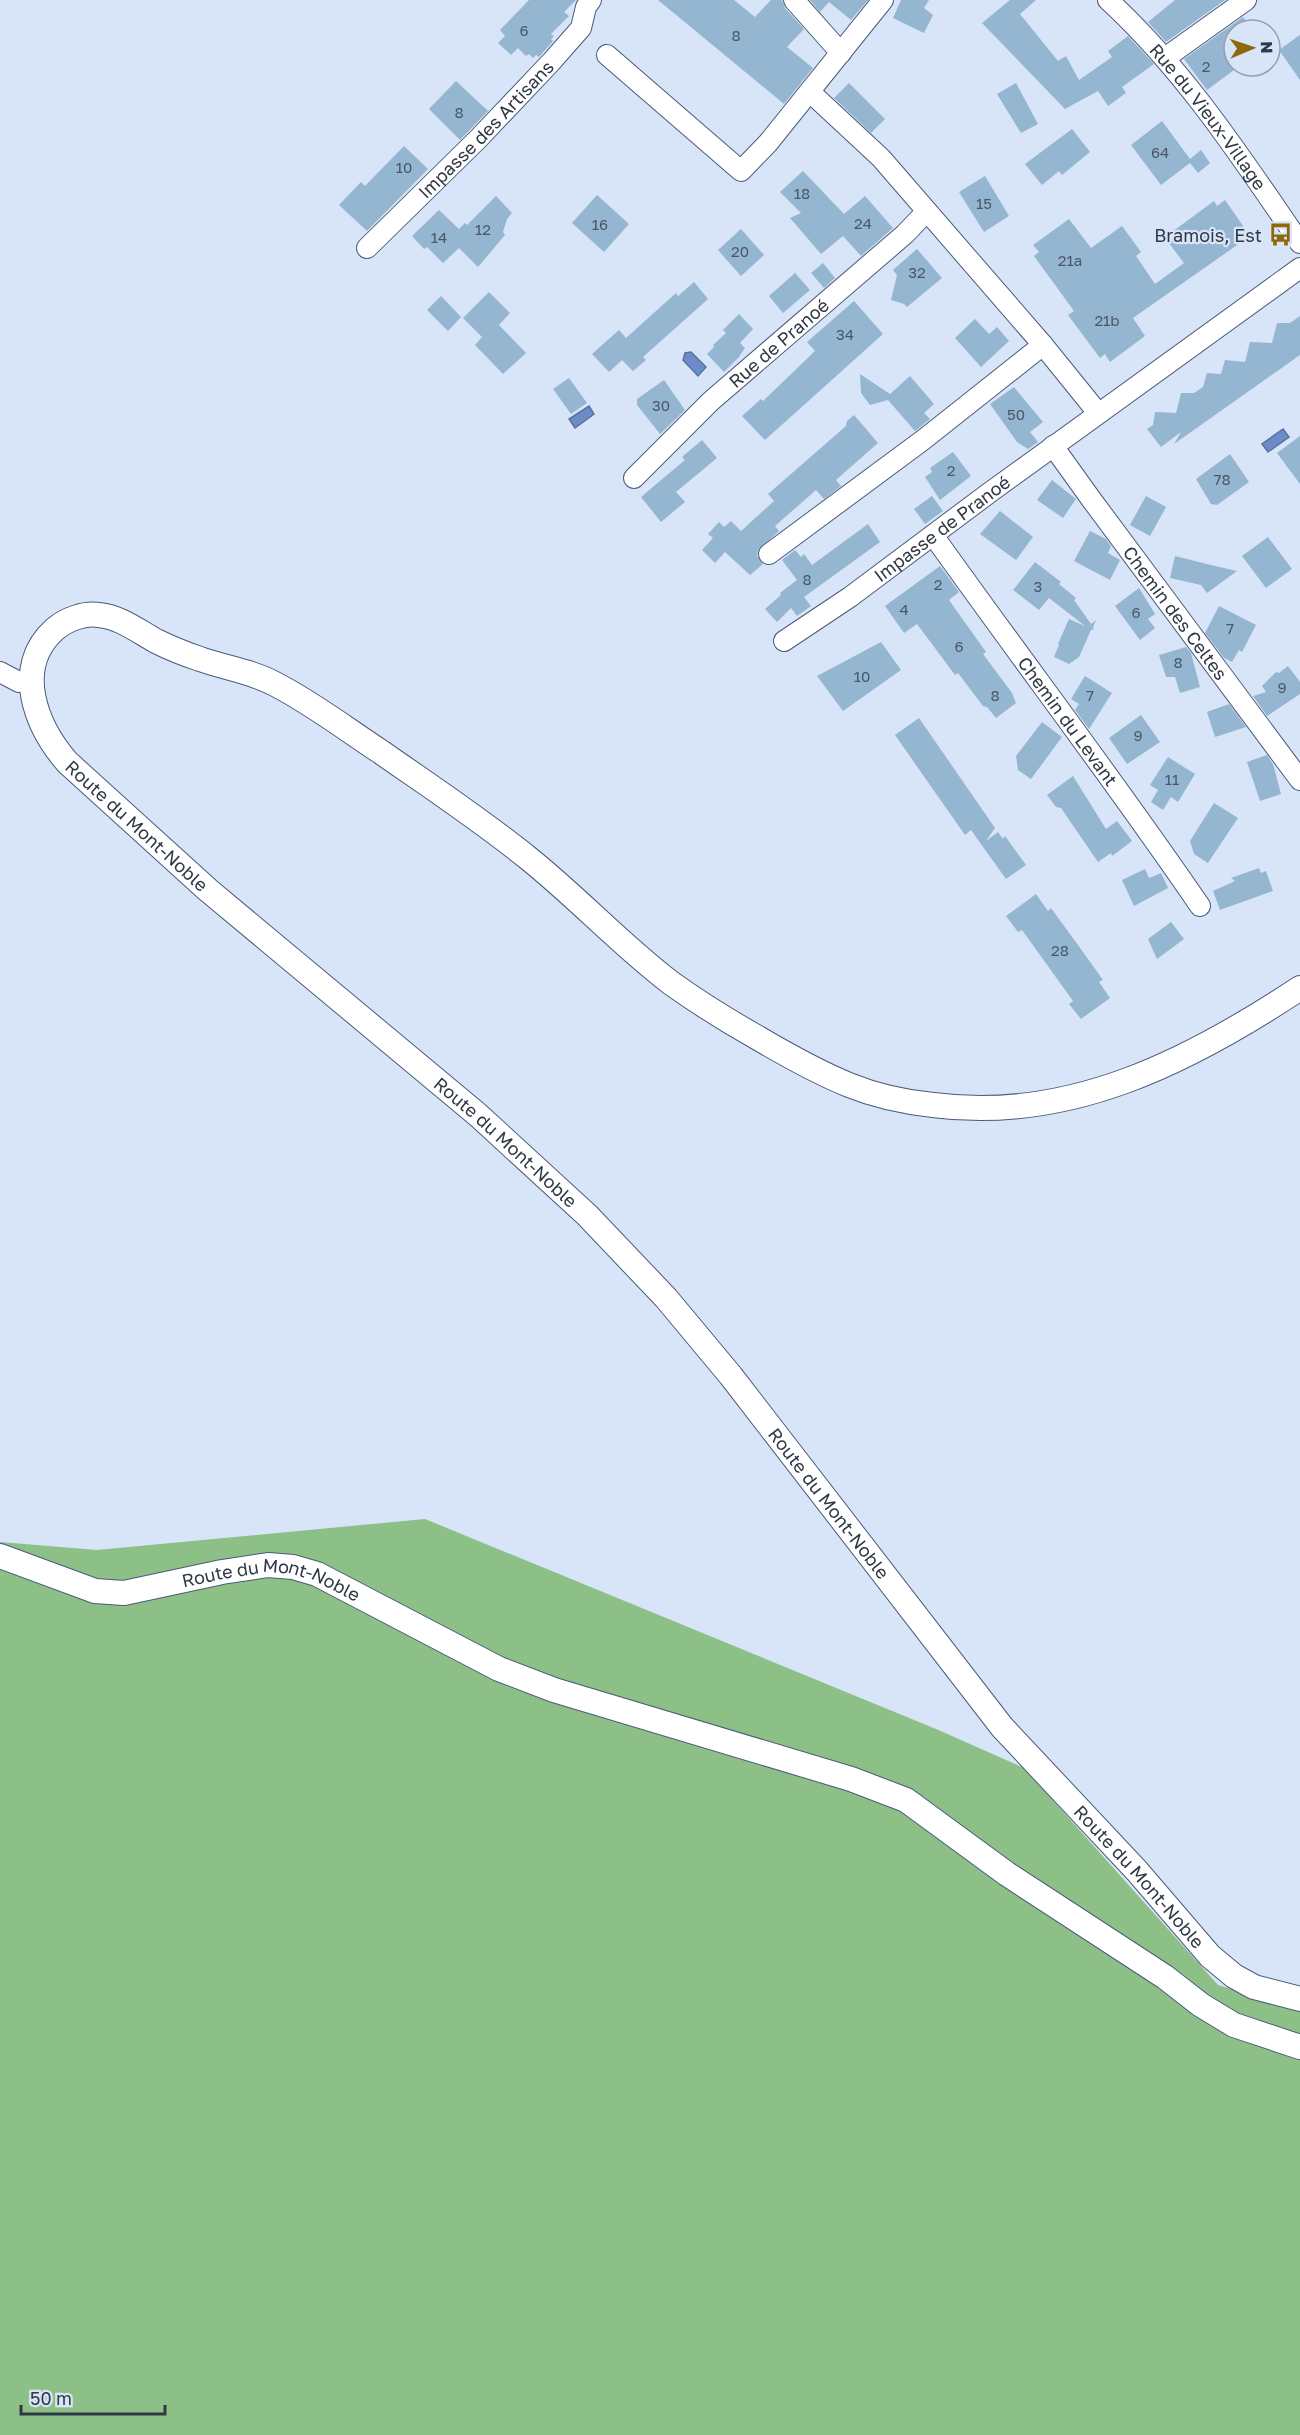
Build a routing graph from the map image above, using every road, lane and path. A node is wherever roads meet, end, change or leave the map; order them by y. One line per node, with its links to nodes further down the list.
1 (591, 0): 13 (street, Impasse des Artisans)
2 (794, 0): 6 (street)
3 (883, 0): 6 (street)
4 (1108, 0): 8 (street, Rue du Vieux-Village)
5 (1246, 0): 8 (street)
6 (841, 53): 9 (street)
7 (607, 55): 9 (street)
8 (1165, 58): 11 (street, Rue du Vieux-Village)
9 (810, 92): 10 (street)
10 (926, 212): 15 (street); 18 (street, Rue de Pranoé)
11 (1293, 219): 12 (street, Rue du Vieux-Village)
12 (1300, 243)
13 (367, 248)
14 (1300, 268): 16 (street)
15 (1042, 345): 16 (street); 20 (street)
16 (1098, 413): 17 (street, Impasse de Pranoé)
17 (1053, 446): 19 (street, Impasse de Pranoé); 24 (street, Chemin des Celtes)
18 (634, 478)
19 (933, 535): 21 (street, Impasse de Pranoé); 25 (street, Chemin du Levant)
20 (769, 554)
21 (784, 640)
22 (0, 672): 23 (street)
23 (19, 682)
24 (1300, 780)
25 (1200, 906)
26 (1300, 988): 28 (street, Route du Mont-Noble)
27 (0, 1556): 29 (street, Route du Mont-Noble)
28 (1300, 1999)
29 (1300, 2046)

